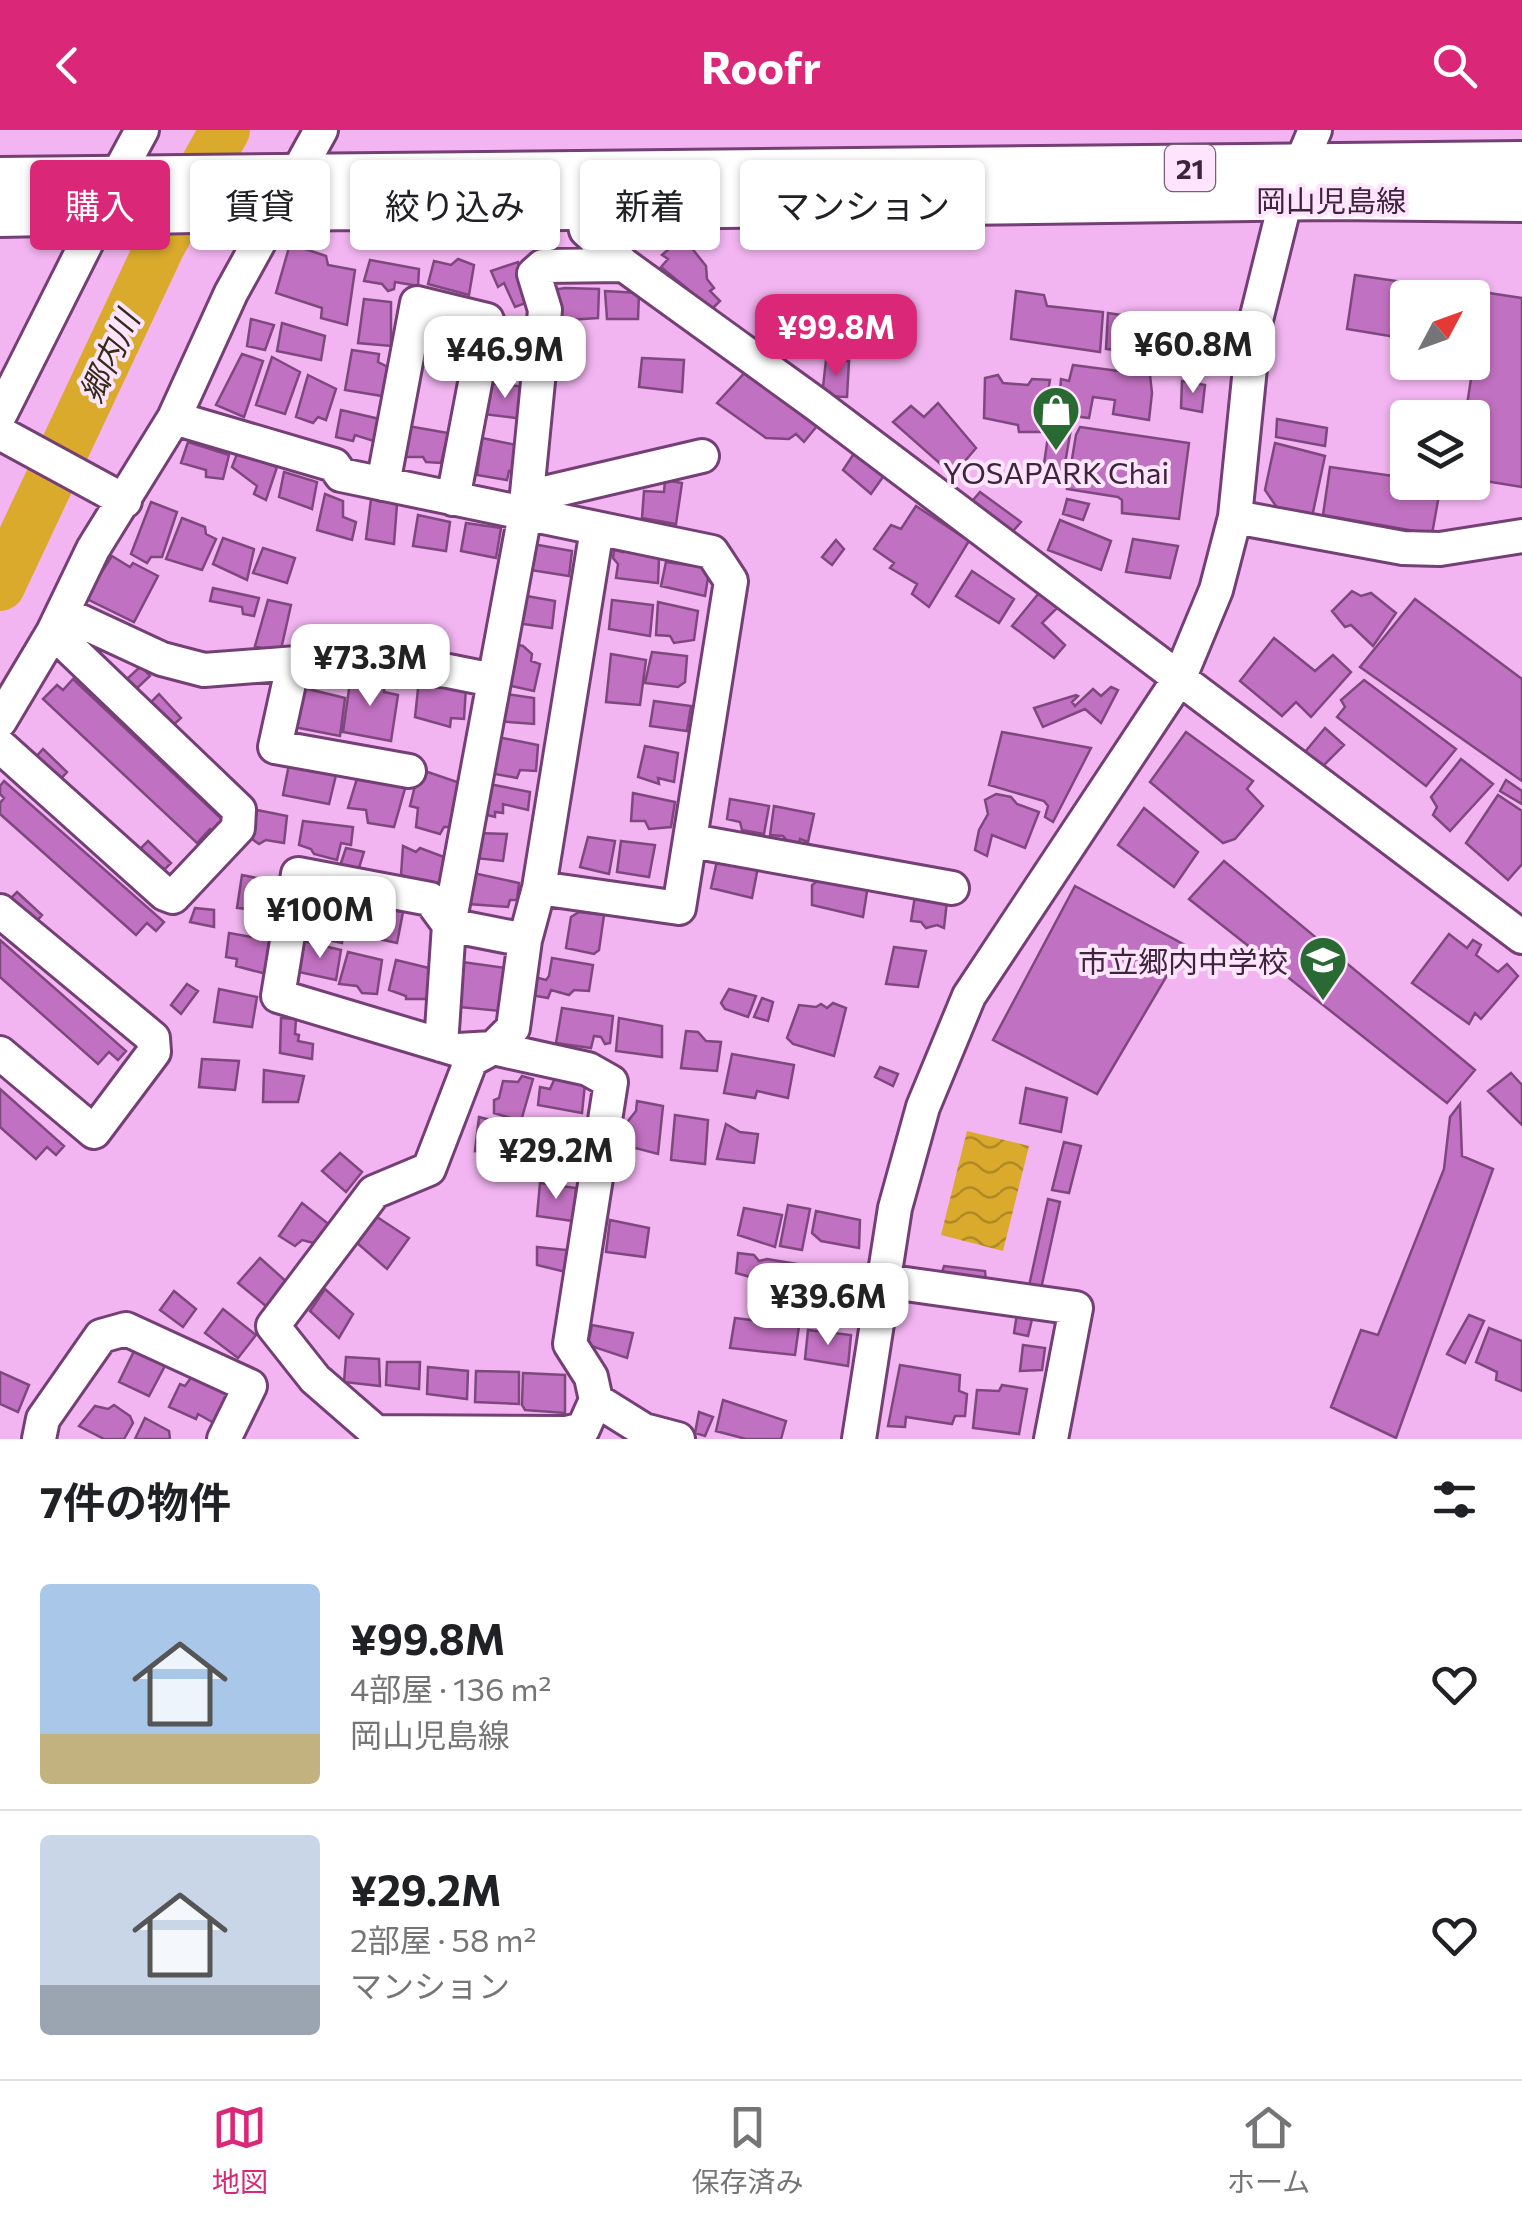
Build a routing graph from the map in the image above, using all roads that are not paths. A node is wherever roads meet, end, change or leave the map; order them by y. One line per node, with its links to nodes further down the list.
1 (142, 130): 3 (street)
2 (321, 130): 4 (street)
3 (131, 160)
4 (299, 160)
5 (1522, 163): 6 (main road, 岡山児島線 / 21)
6 (1301, 164): 7 (main road, 岡山児島線 / 21); 13 (main road, 岡山児島線 / 21); 31 (street)
7 (985, 178)
8 (0, 179): 9 (main road, 岡山児島線 / 21)
9 (30, 183)
10 (740, 188): 11 (main road, 岡山児島線 / 21)
11 (330, 192)
12 (330, 195): 14 (main road, 岡山児島線 / 21)
13 (1522, 200)
14 (580, 208)
15 (30, 214): 16 (main road, 岡山児島線 / 21)
16 (0, 215)
17 (30, 225): 18 (street)
18 (0, 238)
19 (88, 250): 23 (street)
20 (250, 250): 24 (street)
21 (608, 250): 22 (street)
22 (624, 264): 30 (street); 36 (street)
23 (0, 414)
24 (174, 418): 27 (street); 28 (street)
25 (0, 434): 28 (street)
26 (702, 456): 30 (street)
27 (383, 484): 29 (street); 29 (street)
28 (118, 498): 34 (street)
29 (453, 499): 30 (street)
30 (526, 506): 32 (street); 37 (street)
31 (1236, 518): 33 (street); 36 (street)
32 (597, 529): 40 (street); 41 (street)
33 (1522, 536)
34 (60, 629): 35 (street); 38 (street); 38 (street)
35 (293, 665): 37 (street); 39 (street)
36 (1178, 679): 45 (street); 50 (street)
37 (493, 680): 44 (street)
38 (1, 743)
39 (409, 771)
40 (692, 841): 41 (street); 42 (street)
41 (539, 888): 46 (street)
42 (952, 888)
43 (0, 912): 49 (street)
44 (449, 924): 46 (street); 47 (street); 47 (street)
45 (1522, 937)
46 (525, 940): 48 (street)
47 (440, 1044): 48 (street)
48 (493, 1048): 51 (street); 51 (street)
49 (0, 1053)
50 (884, 1281): 55 (street); 56 (street)
51 (596, 1400): 54 (street)
52 (40, 1439): 53 (street)
53 (224, 1439)
54 (678, 1439)
55 (860, 1439)
56 (1052, 1439)

